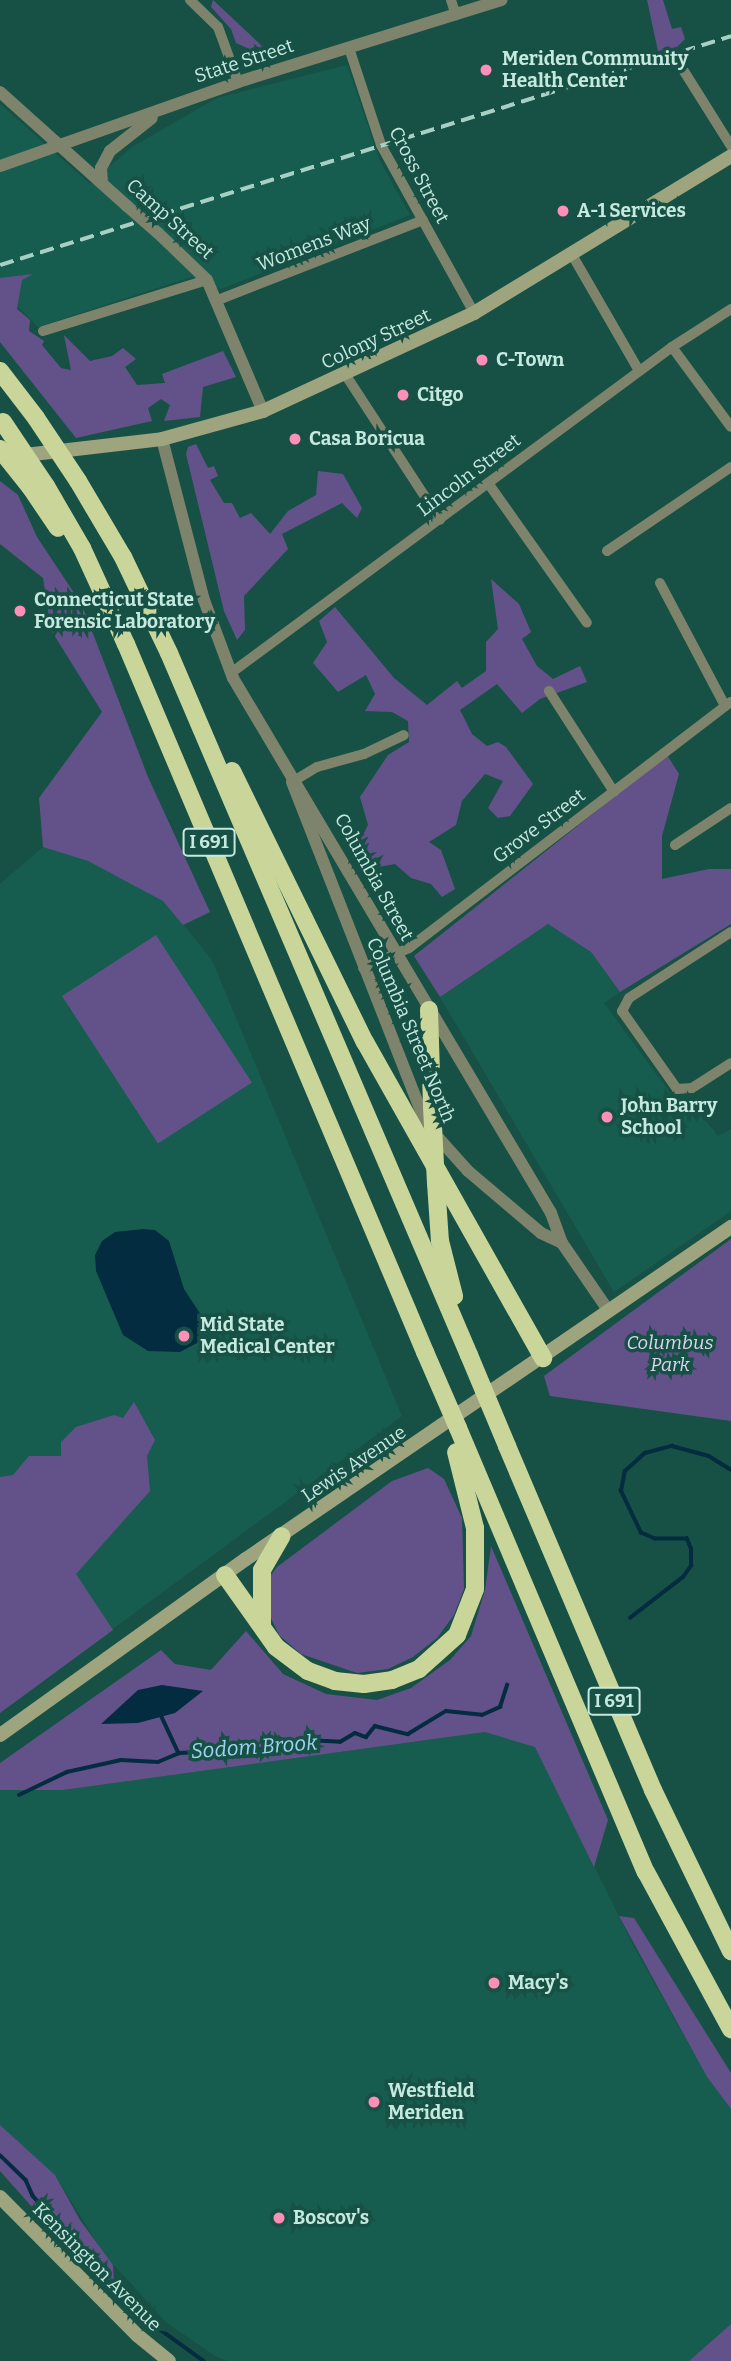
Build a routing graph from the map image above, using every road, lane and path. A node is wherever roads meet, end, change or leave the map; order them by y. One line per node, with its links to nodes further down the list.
1 (190, 0): 7 (street)
2 (451, 0): 4 (street)
3 (502, 0): 4 (street, State Street)
4 (456, 15): 5 (street, State Street)
5 (349, 48): 7 (street, State Street); 15 (street, Cross Street)
6 (682, 68): 10 (street)
7 (238, 82): 9 (street, State Street)
8 (0, 92): 11 (street, Camp Street)
9 (166, 108): 11 (street, State Street); 14 (street)
10 (731, 146)
11 (61, 147): 13 (street, State Street); 14 (street, Camp Street)
12 (731, 156): 16 (main road, Colony Street)
13 (0, 166)
14 (102, 183): 17 (street, Camp Street, bridge)
15 (423, 220): 18 (street, Womens Way); 20 (street, Cross Street)
16 (571, 253): 20 (main road, Colony Street); 24 (street)
17 (207, 279): 18 (street, Camp Street); 21 (street)
18 (218, 300): 26 (street, Camp Street)
19 (731, 309): 22 (street, Lincoln Street)
20 (474, 313): 25 (main road, Colony Street)
21 (43, 331)
22 (672, 347): 24 (street, Lincoln Street); 28 (street)
23 (0, 371): 42 (highway, I 691, bridge)
24 (639, 371): 33 (street, Lincoln Street)
25 (345, 374): 26 (main road, Colony Street); 35 (street)
26 (263, 411): 29 (main road, Colony Street)
27 (2, 420): 34 (highway, I 691, bridge)
28 (731, 427)
29 (162, 439): 31 (main road, Colony Street); 39 (street, Columbia Street)
30 (0, 449): 34 (highway, bridge)
31 (0, 458)
32 (731, 467): 36 (street)
33 (488, 483): 35 (street, Lincoln Street); 38 (street)
34 (38, 487): 58 (highway, I 691, bridge)
35 (440, 520): 39 (street, Lincoln Street)
36 (607, 551)
37 (660, 583): 41 (street)
38 (587, 623)
39 (231, 673): 44 (street, Columbia Street)
40 (549, 691): 45 (street)
41 (728, 704): 45 (street, Grove Street)
42 (200, 725): 56 (highway, I 691); 57 (highway)
43 (404, 735): 44 (street)
44 (292, 782): 49 (street, Columbia Street); 50 (street, Columbia Street North)
45 (614, 792): 49 (street, Grove Street)
46 (731, 808): 47 (street)
47 (675, 845)
48 (731, 932): 52 (street)
49 (396, 956): 50 (street, Grove Street); 51 (street, Columbia Street)
50 (363, 968): 54 (street, Columbia Street North)
51 (429, 1010): 54 (street, Columbia Street); 56 (highway, bridge)
52 (731, 1063)
53 (731, 1227): 55 (main road, Lewis Avenue)
54 (562, 1242): 55 (street, Columbia Street)
55 (608, 1310): 57 (main road, Lewis Avenue)
56 (468, 1349): 63 (highway, I 691, bridge)
57 (543, 1358): 59 (main road, Lewis Avenue)
58 (469, 1472): 61 (highway); 64 (highway, I 691)
59 (282, 1536): 60 (main road, Lewis Avenue); 61 (highway)
60 (225, 1575): 61 (highway); 62 (main road, Lewis Avenue)
61 (264, 1631)
62 (0, 1735)
63 (731, 1951)
64 (731, 2029)
65 (0, 2197): 66 (main road, Kensington Avenue)
66 (169, 2361)

